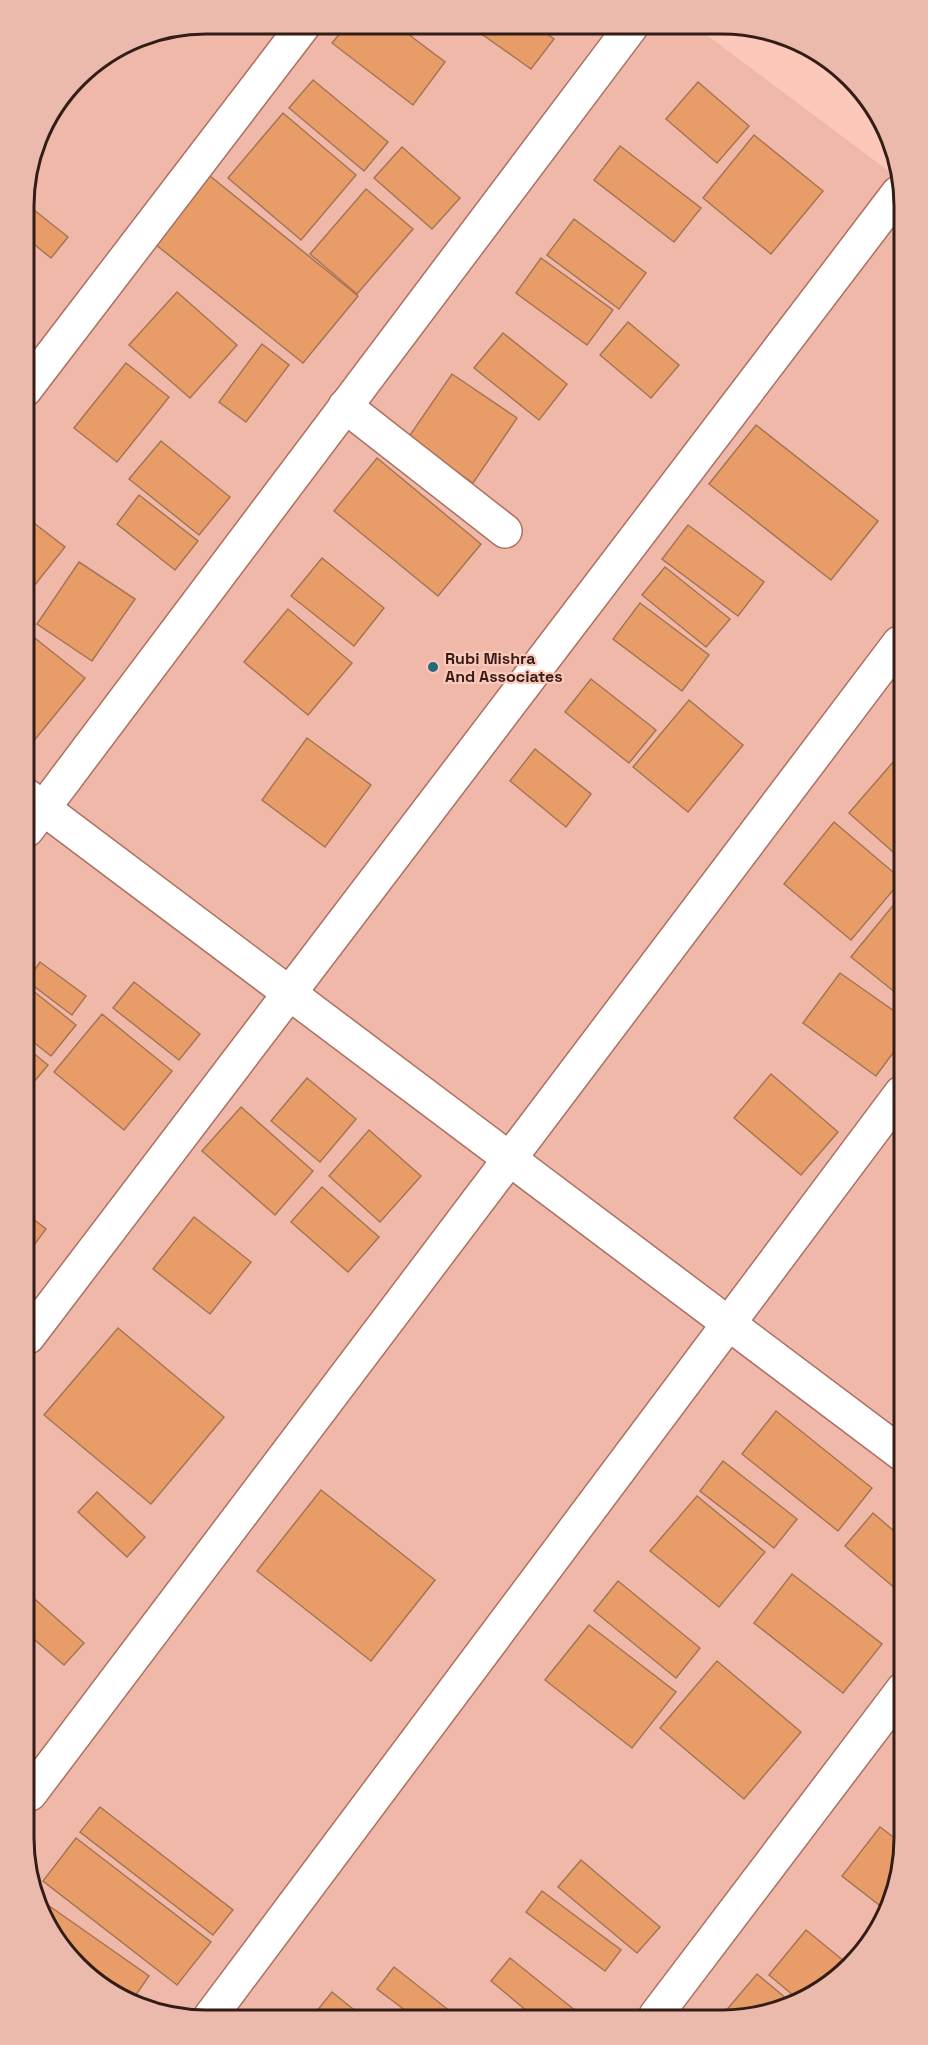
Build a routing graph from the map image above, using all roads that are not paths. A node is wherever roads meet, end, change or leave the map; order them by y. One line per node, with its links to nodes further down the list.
1 (626, 34): 5 (street)
2 (297, 35): 4 (street)
3 (893, 200): 10 (street)
4 (35, 377)
5 (345, 406): 6 (street); 8 (street)
6 (505, 531)
7 (894, 649): 12 (street)
8 (35, 808)
9 (35, 813): 10 (street)
10 (290, 993): 12 (street); 14 (street)
11 (893, 1103): 13 (street)
12 (510, 1159): 13 (street); 17 (street)
13 (728, 1324): 15 (street); 18 (street)
14 (34, 1329)
15 (893, 1447)
16 (893, 1702): 19 (street)
17 (34, 1789)
18 (215, 2010)
19 (660, 2010)

